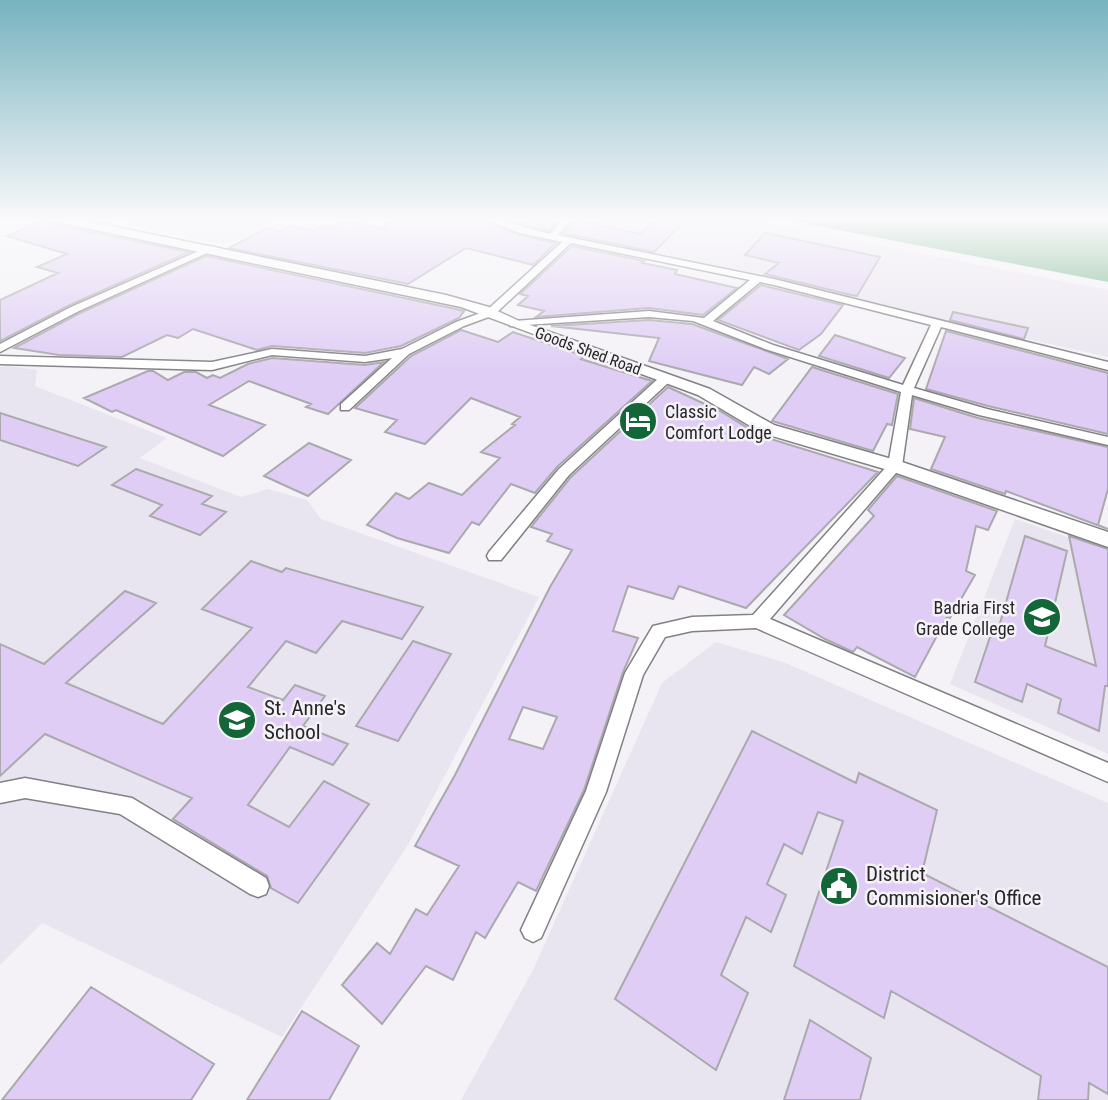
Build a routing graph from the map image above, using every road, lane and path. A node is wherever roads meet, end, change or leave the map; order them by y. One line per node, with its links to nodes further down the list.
1 (165, 269): 10 (street)
2 (309, 269): 6 (street, Goods Shed Road)
3 (537, 269): 6 (street)
4 (711, 269): 5 (street)
5 (758, 279): 7 (street); 9 (street)
6 (490, 313): 8 (street, Goods Shed Road); 11 (street)
7 (707, 321): 8 (street); 15 (street)
8 (514, 324): 14 (street, Goods Shed Road)
9 (937, 324): 13 (street); 15 (street)
10 (0, 349)
11 (405, 352): 12 (street); 16 (street)
12 (0, 360)
13 (1108, 366)
14 (665, 379): 18 (street, Goods Shed Road); 20 (street)
15 (908, 390): 17 (street); 18 (street)
16 (345, 407)
17 (1108, 441)
18 (895, 466): 19 (street, Goods Shed Road); 21 (street)
19 (1108, 540)
20 (495, 556)
21 (758, 621): 22 (street); 25 (street)
22 (1108, 773)
23 (0, 793): 24 (street)
24 (258, 886)
25 (533, 930)

